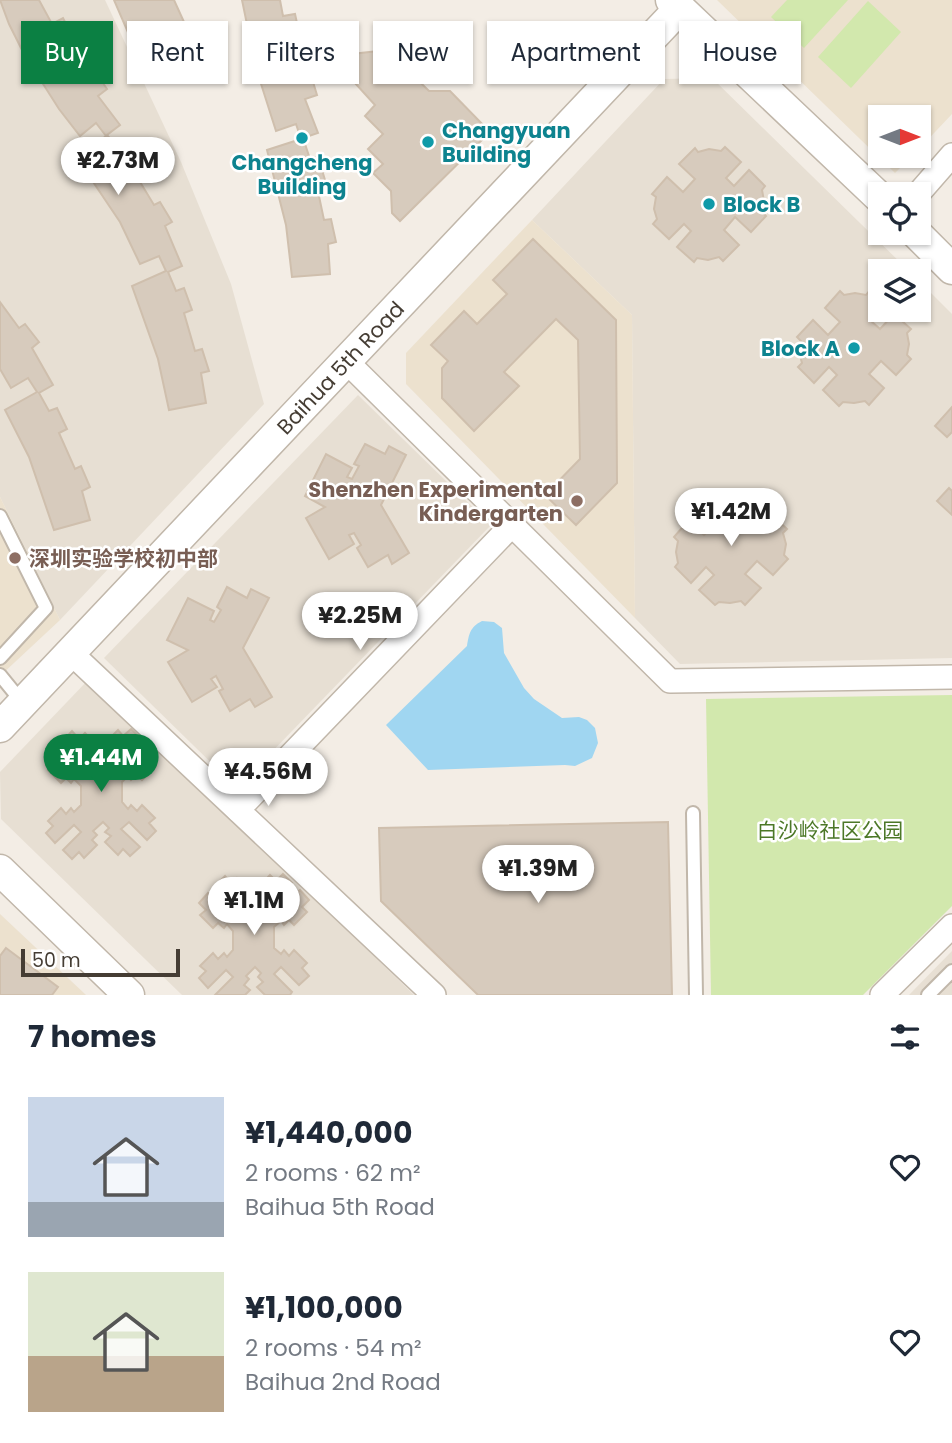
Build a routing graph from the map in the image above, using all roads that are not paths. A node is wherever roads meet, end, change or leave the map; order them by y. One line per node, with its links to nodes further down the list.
1 (676, 4): 4 (street); 7 (street, Baihua 5th Road)
2 (952, 155): 3 (street)
3 (928, 182)
4 (868, 187)
5 (928, 245): 6 (street)
6 (952, 269)
7 (346, 361): 9 (street); 10 (street, Baihua 5th Road)
8 (0, 516): 11 (lane)
9 (512, 525): 13 (street); 16 (street)
10 (71, 653): 14 (street, Baihua 5th Road); 16 (street)
11 (0, 658)
12 (0, 675): 14 (lane)
13 (952, 677)
14 (23, 703): 15 (street, Baihua 5th Road)
15 (0, 727)
16 (238, 810): 22 (street)
17 (693, 813): 23 (lane)
18 (0, 870): 21 (street)
19 (952, 926): 24 (street)
20 (952, 971): 25 (lane)
21 (117, 991)
22 (435, 995)
23 (696, 995)
24 (883, 995)
25 (928, 995)

